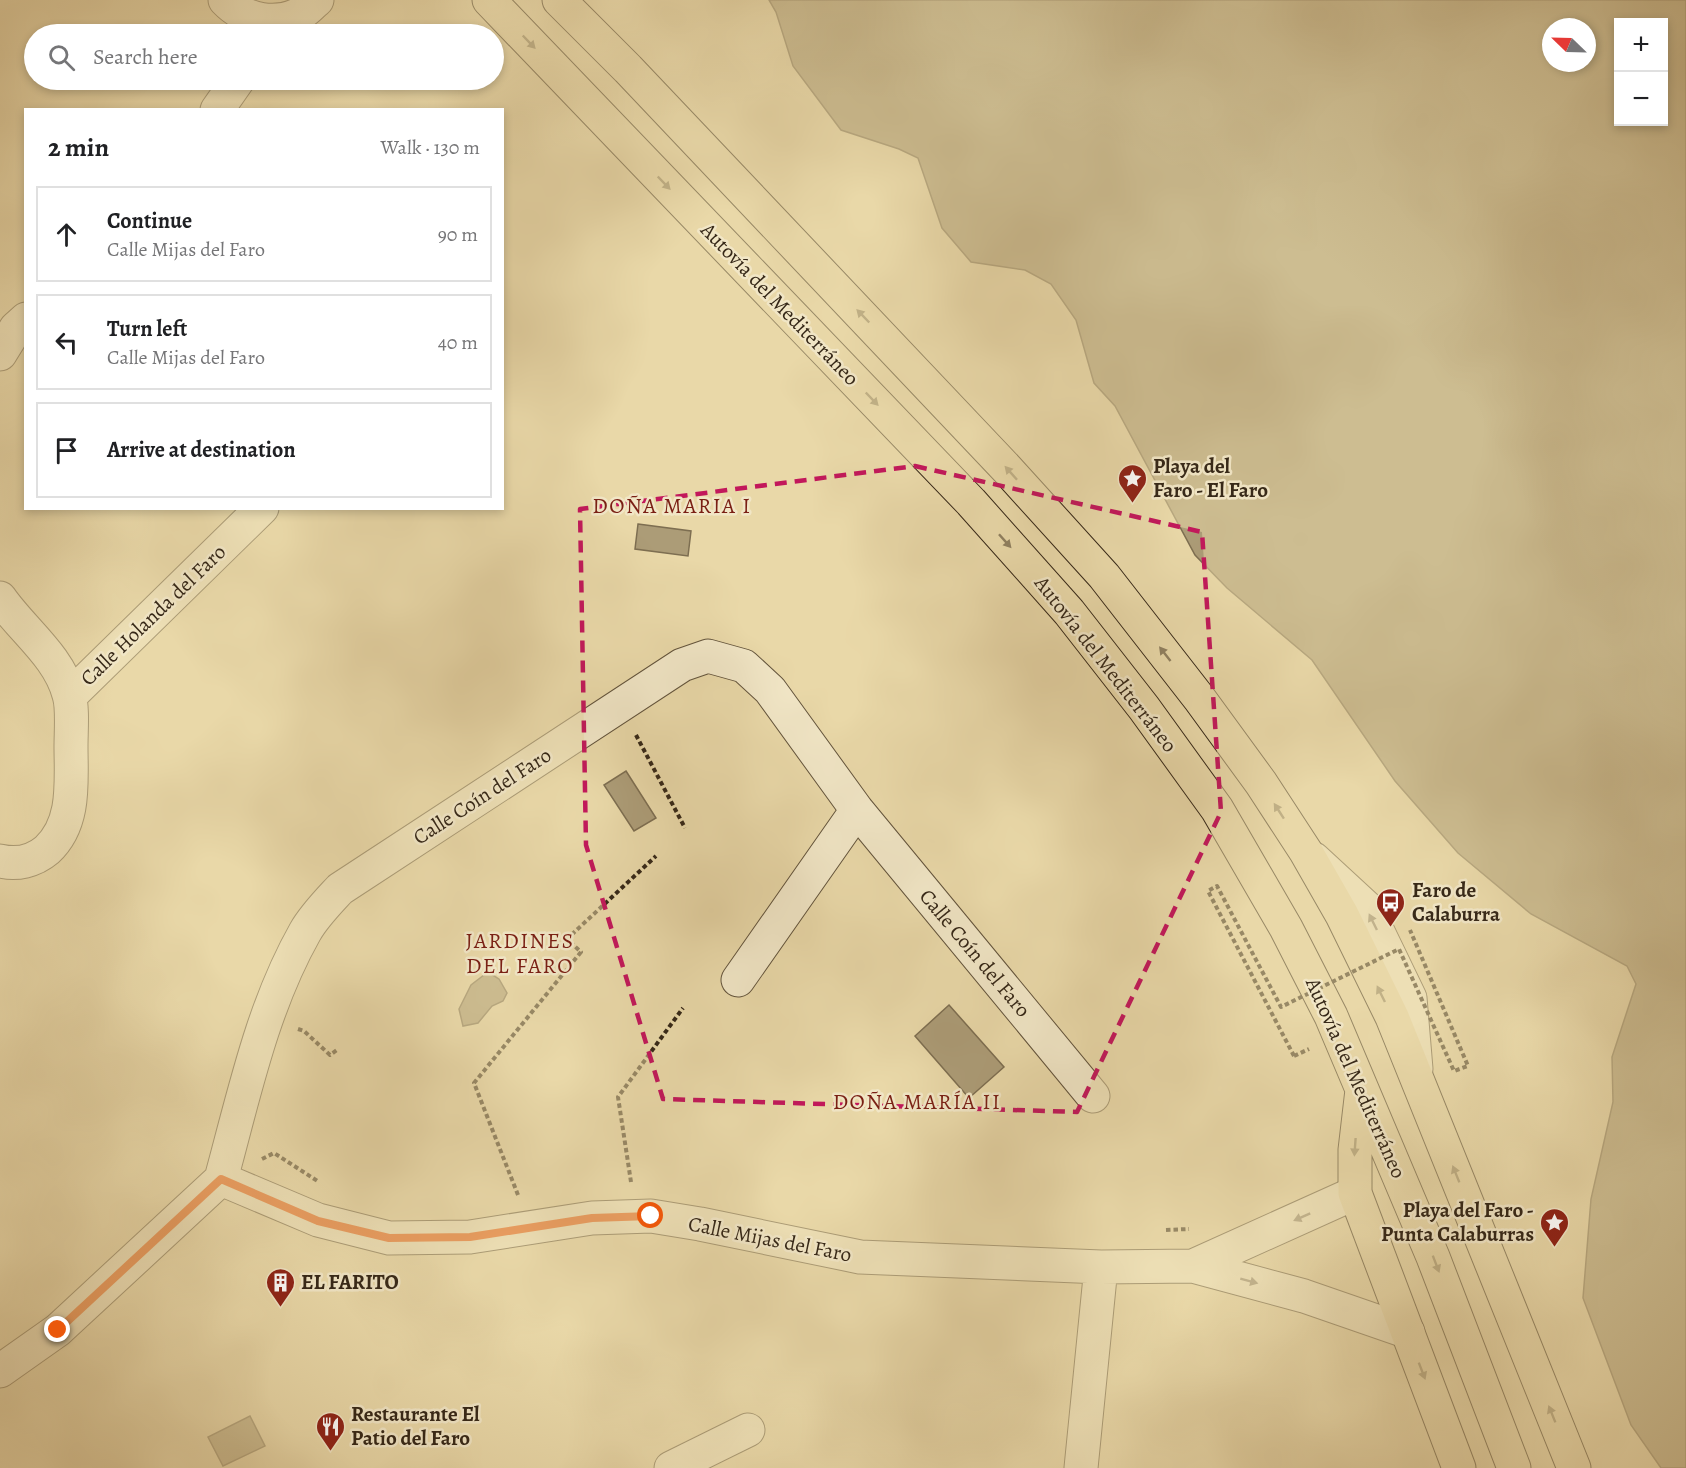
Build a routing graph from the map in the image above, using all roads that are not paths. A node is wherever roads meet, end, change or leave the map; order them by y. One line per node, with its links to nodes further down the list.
1 (225, 0): 5 (street)
2 (317, 0): 6 (street)
3 (489, 0): 17 (highway, Autovía del Mediterráneo, one-way to 17)
4 (559, 0): 30 (highway, one-way to 4)
5 (260, 24)
6 (273, 24)
7 (232, 90): 8 (street)
8 (219, 108)
9 (24, 321): 10 (street)
10 (0, 354)
11 (260, 510): 13 (street, Calle Holanda del Faro)
12 (0, 598): 13 (street)
13 (70, 696): 15 (street)
14 (857, 810): 16 (street); 18 (street, Calle Coín del Faro); 19 (street, Calle Coín del Faro)
15 (0, 861)
16 (738, 980)
17 (1362, 1089): 20 (highway, one-way to 20); 29 (highway, Autovía del Mediterráneo, one-way to 29)
18 (1093, 1096)
19 (221, 1179): 22 (street, Calle Mijas del Faro); 24 (street)
20 (1355, 1193): 21 (street, one-way to 21); 23 (highway)
21 (1193, 1266): 22 (street, Calle Mijas del Faro); 23 (street, one-way to 23)
22 (1101, 1267): 27 (street)
23 (1408, 1332): 28 (highway, one-way to 28)
24 (0, 1371)
25 (748, 1430): 26 (street)
26 (671, 1468)
27 (1081, 1468)
28 (1459, 1468)
29 (1514, 1468)
30 (1574, 1468)

